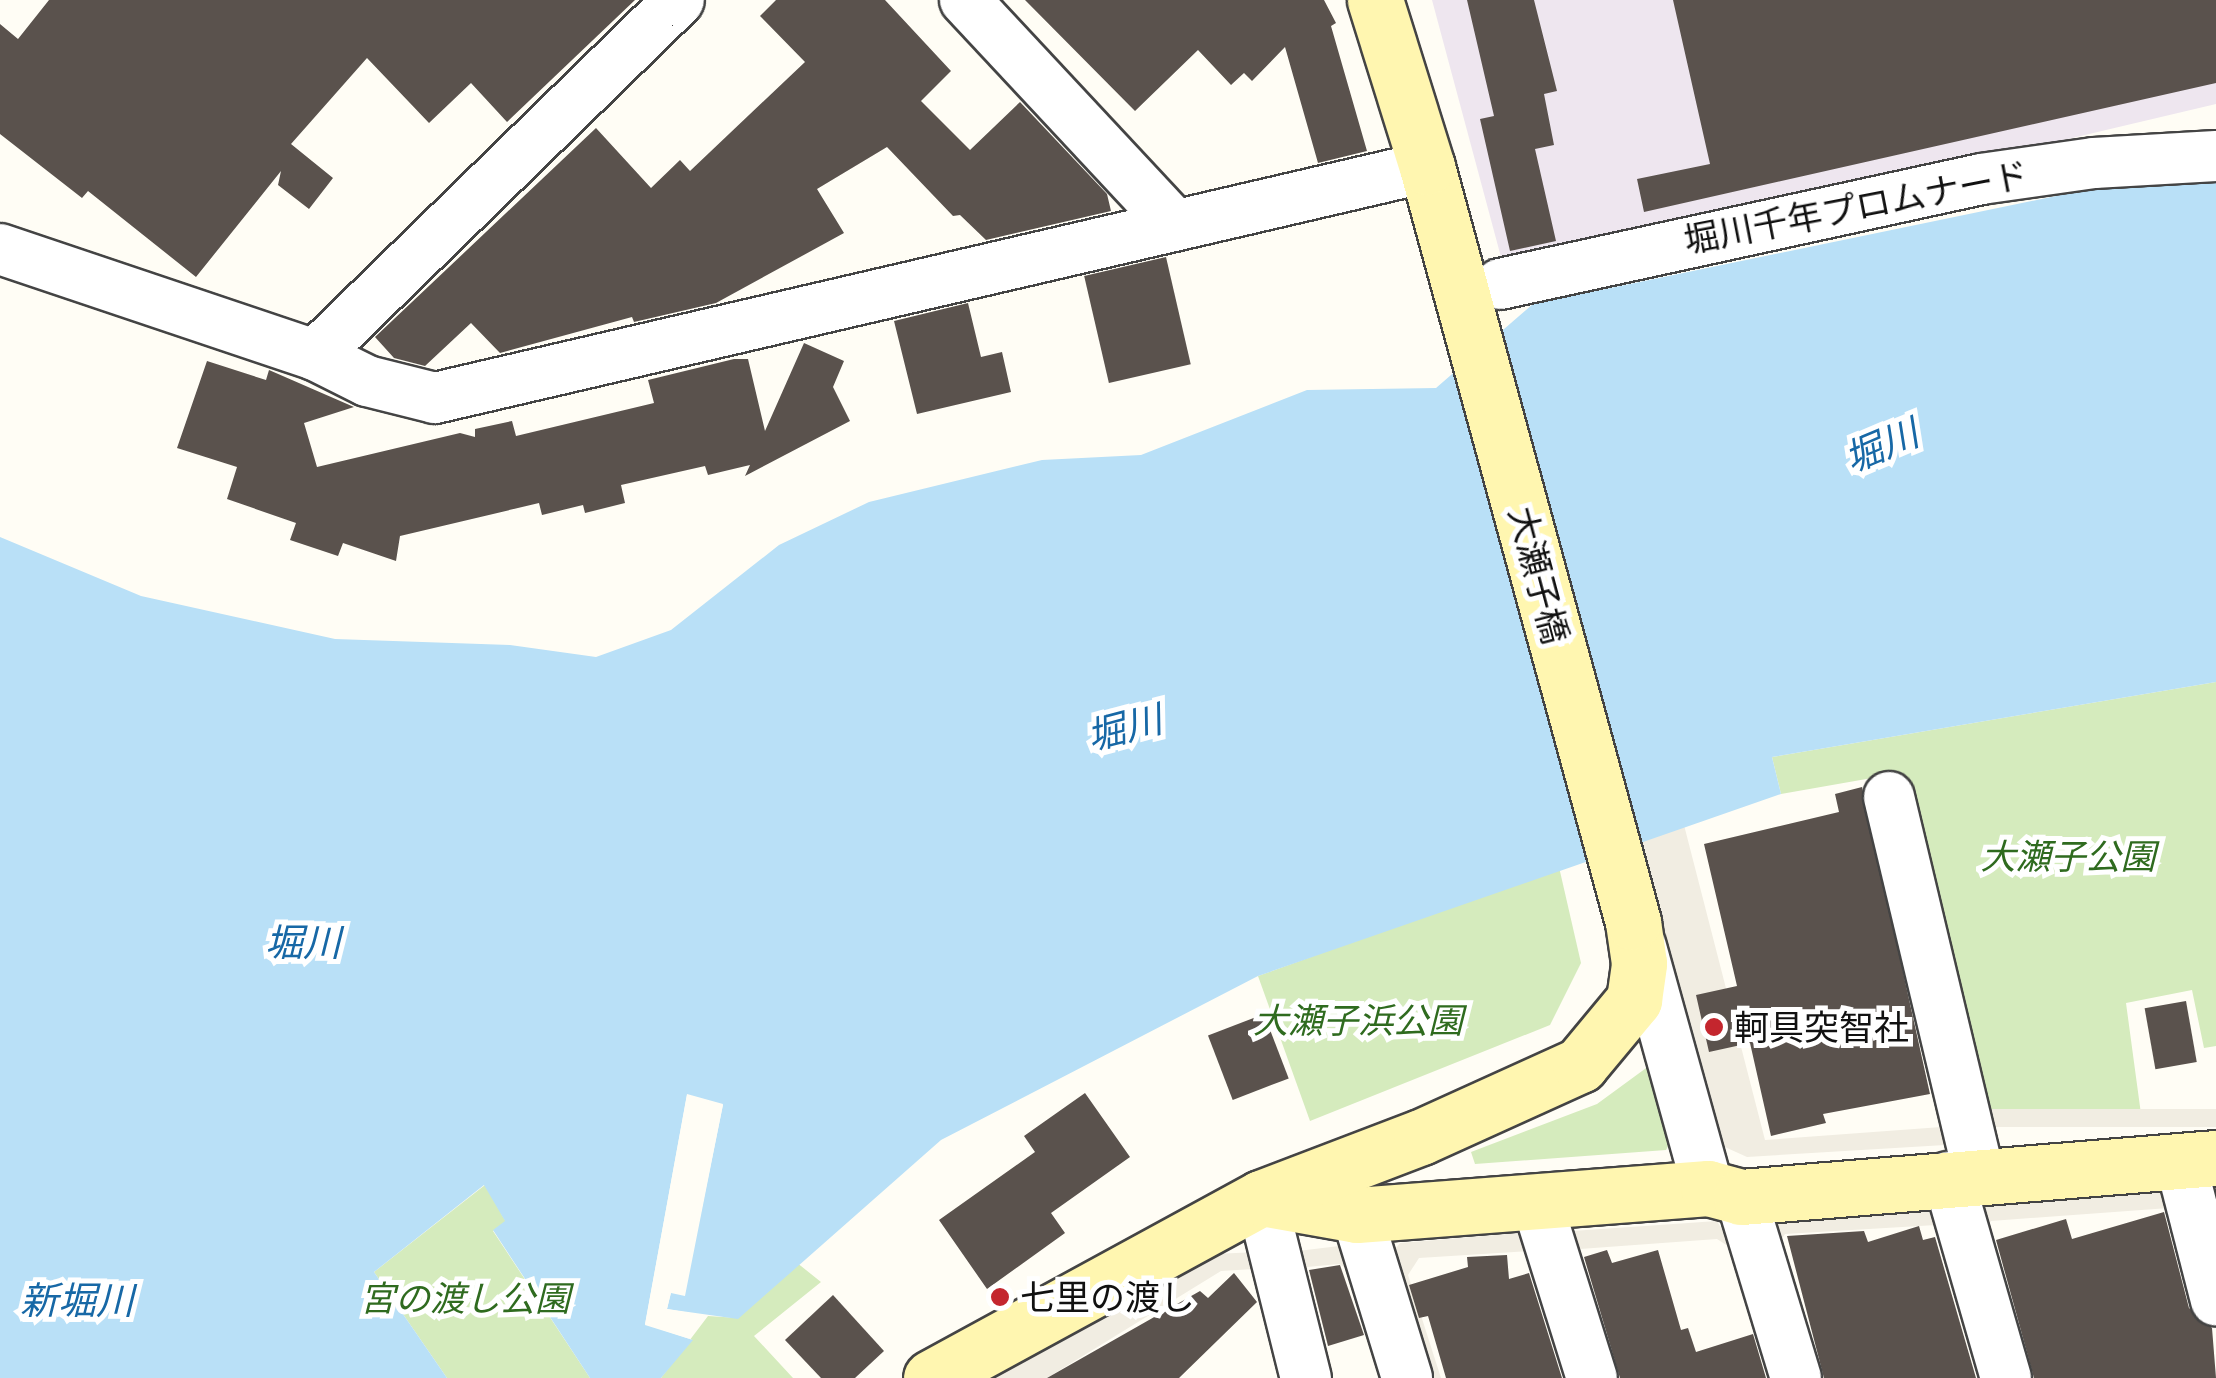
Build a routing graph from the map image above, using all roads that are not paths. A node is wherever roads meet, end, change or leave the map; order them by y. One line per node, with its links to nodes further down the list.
1 (678, 0): 9 (street)
2 (965, 0): 6 (street)
3 (1375, 0): 5 (street, 大瀬子橋)
4 (2216, 156): 8 (street, 堀川千年プロムナード)
5 (1427, 167): 6 (street); 8 (street, 大瀬子橋)
6 (1175, 225): 9 (street)
7 (0, 249): 9 (street)
8 (1482, 291): 11 (street, 大瀬子橋)
9 (315, 355)
10 (1889, 797): 13 (street)
11 (1633, 922): 14 (street); 15 (street, 大瀬子橋)
12 (2198, 1159): 13 (street); 18 (street)
13 (1963, 1176): 14 (street); 24 (street)
14 (1724, 1193): 16 (street); 23 (street)
15 (1261, 1198): 17 (street); 19 (street, 大瀬子橋); 20 (street)
16 (1538, 1206): 17 (street); 22 (street)
17 (1357, 1216): 21 (street)
18 (2216, 1300)
19 (931, 1378)
20 (1306, 1378)
21 (1407, 1378)
22 (1592, 1378)
23 (1796, 1378)
24 (2006, 1378)

